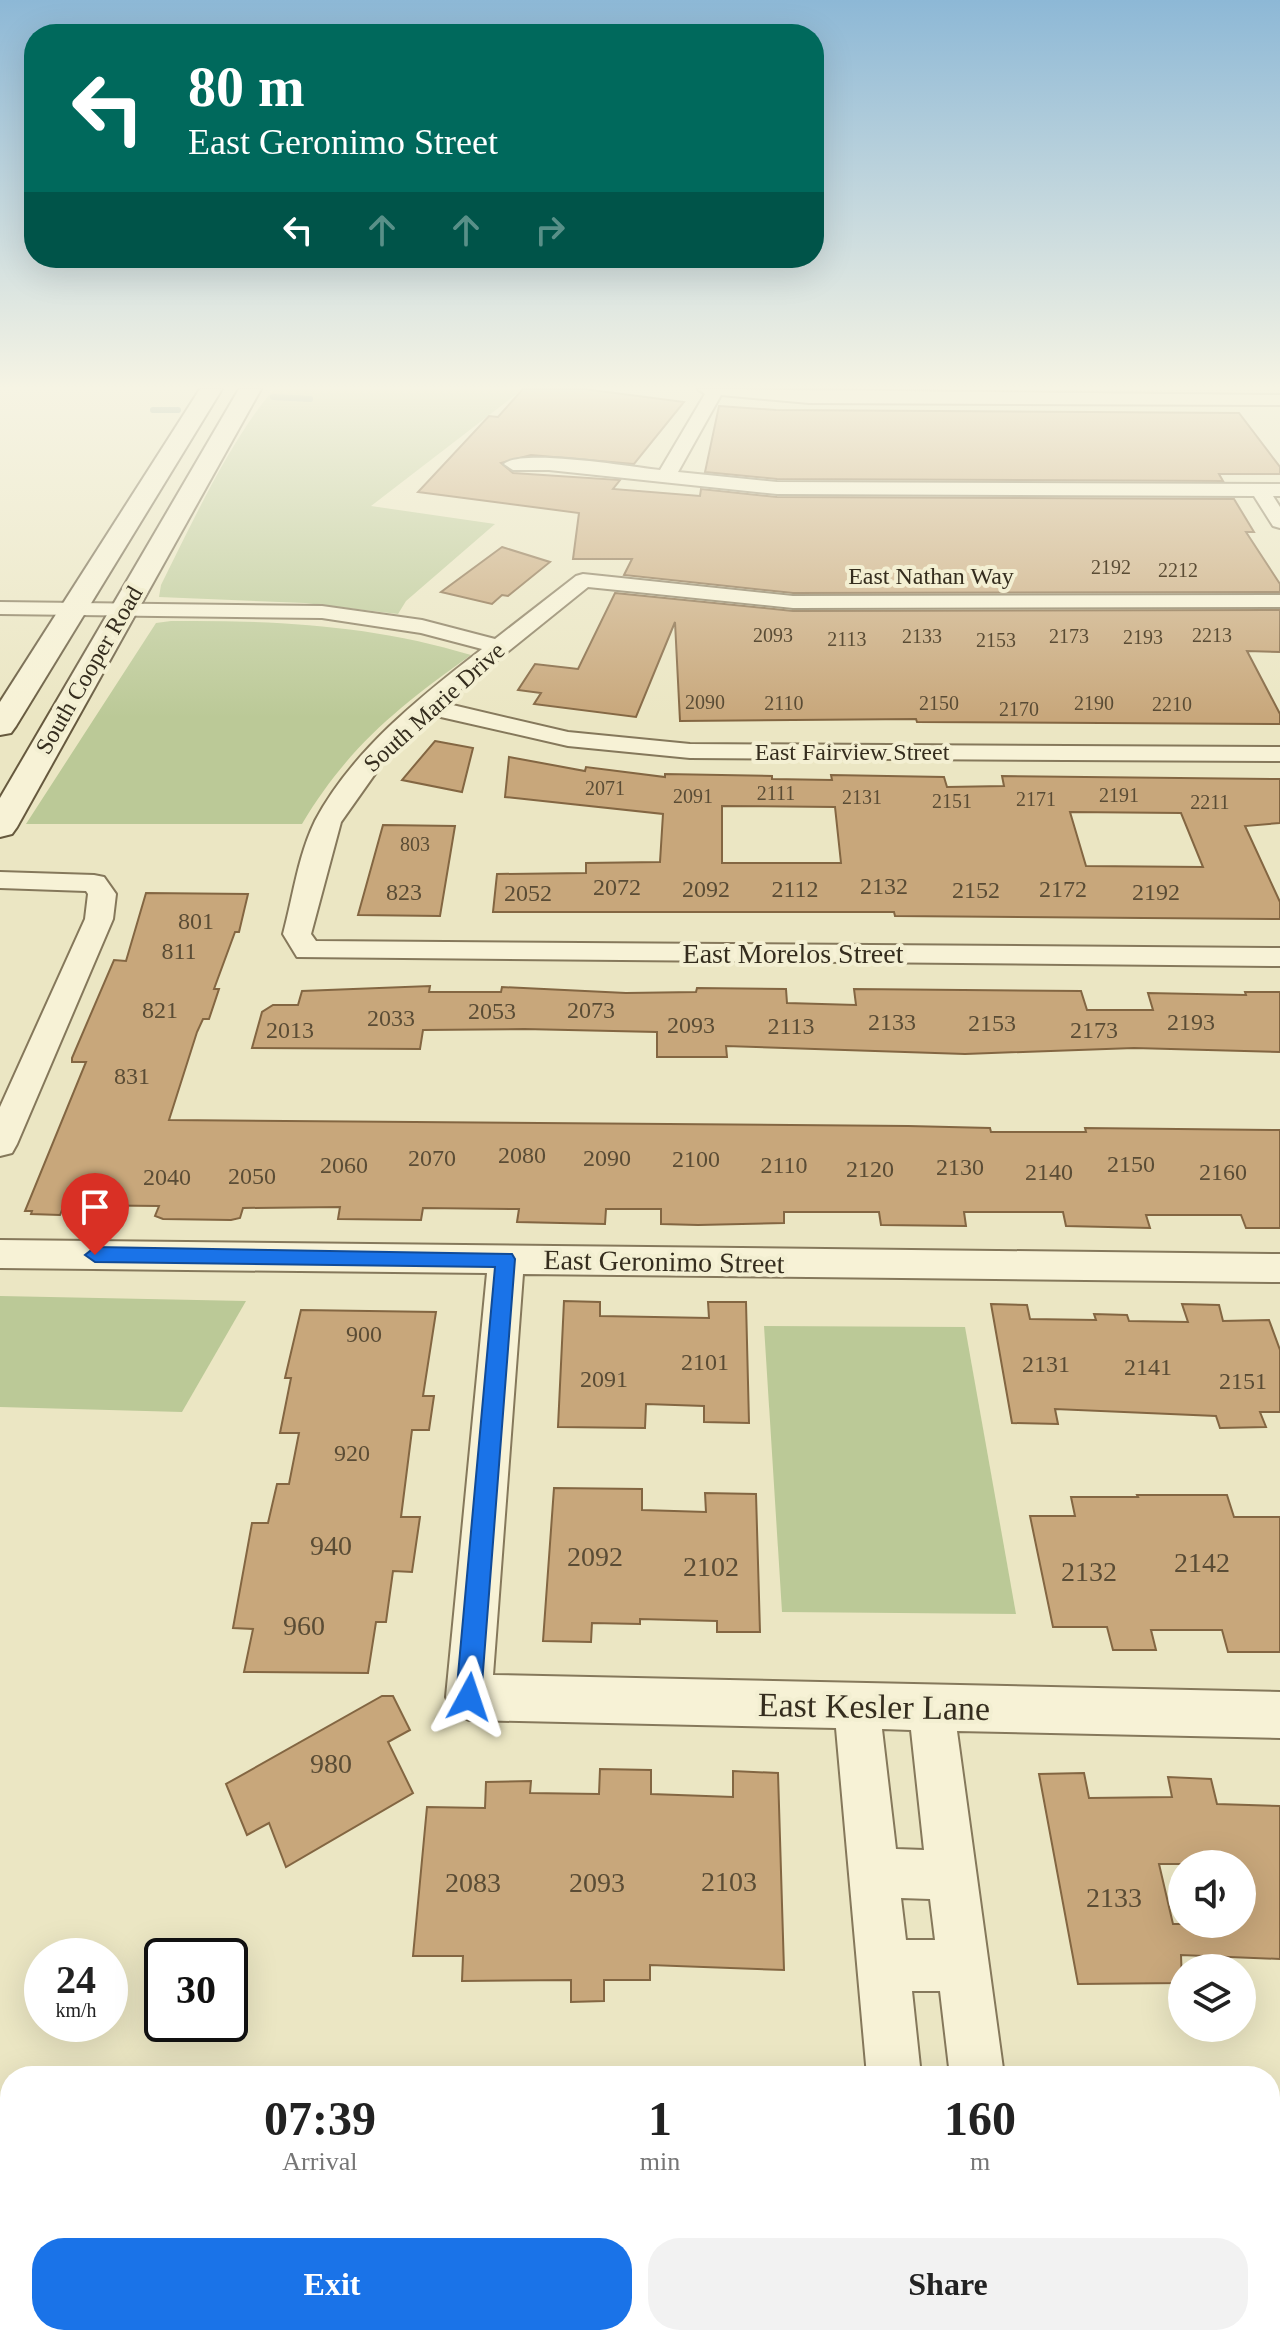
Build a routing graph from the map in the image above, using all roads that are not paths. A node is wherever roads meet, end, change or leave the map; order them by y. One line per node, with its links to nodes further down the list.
1 (142, 498): 8 (main road, South Cooper Road)
2 (187, 498): 9 (main road, South Cooper Road)
3 (1265, 498): 4 (street)
4 (1280, 522)
5 (583, 580): 6 (street, East Nathan Way); 10 (street, South Marie Drive)
6 (1280, 601)
7 (0, 608): 8 (street)
8 (73, 608): 9 (street); 12 (main road, South Cooper Road)
9 (123, 609): 10 (street); 14 (main road, South Cooper Road)
10 (500, 647): 11 (street, South Marie Drive)
11 (429, 707): 13 (street, East Fairview Street); 16 (street, South Marie Drive)
12 (0, 726)
13 (1280, 754)
14 (0, 827)
15 (0, 880): 18 (street)
16 (307, 950): 17 (street, East Morelos Street)
17 (1280, 957)
18 (0, 1144)
19 (0, 1254): 20 (street, East Geronimo Street)
20 (506, 1259): 21 (street, East Geronimo Street); 22 (street, East Kesler Lane)
21 (1280, 1268)
22 (857, 1706): 23 (street, East Kesler Lane); 25 (street)
23 (931, 1707): 24 (street, East Kesler Lane); 26 (street)
24 (1280, 1715)
25 (874, 1873): 26 (street); 27 (street)
26 (951, 1875): 28 (street)
27 (883, 1965): 28 (street); 29 (street)
28 (963, 1966): 30 (street)
29 (893, 2066)
30 (976, 2066)

